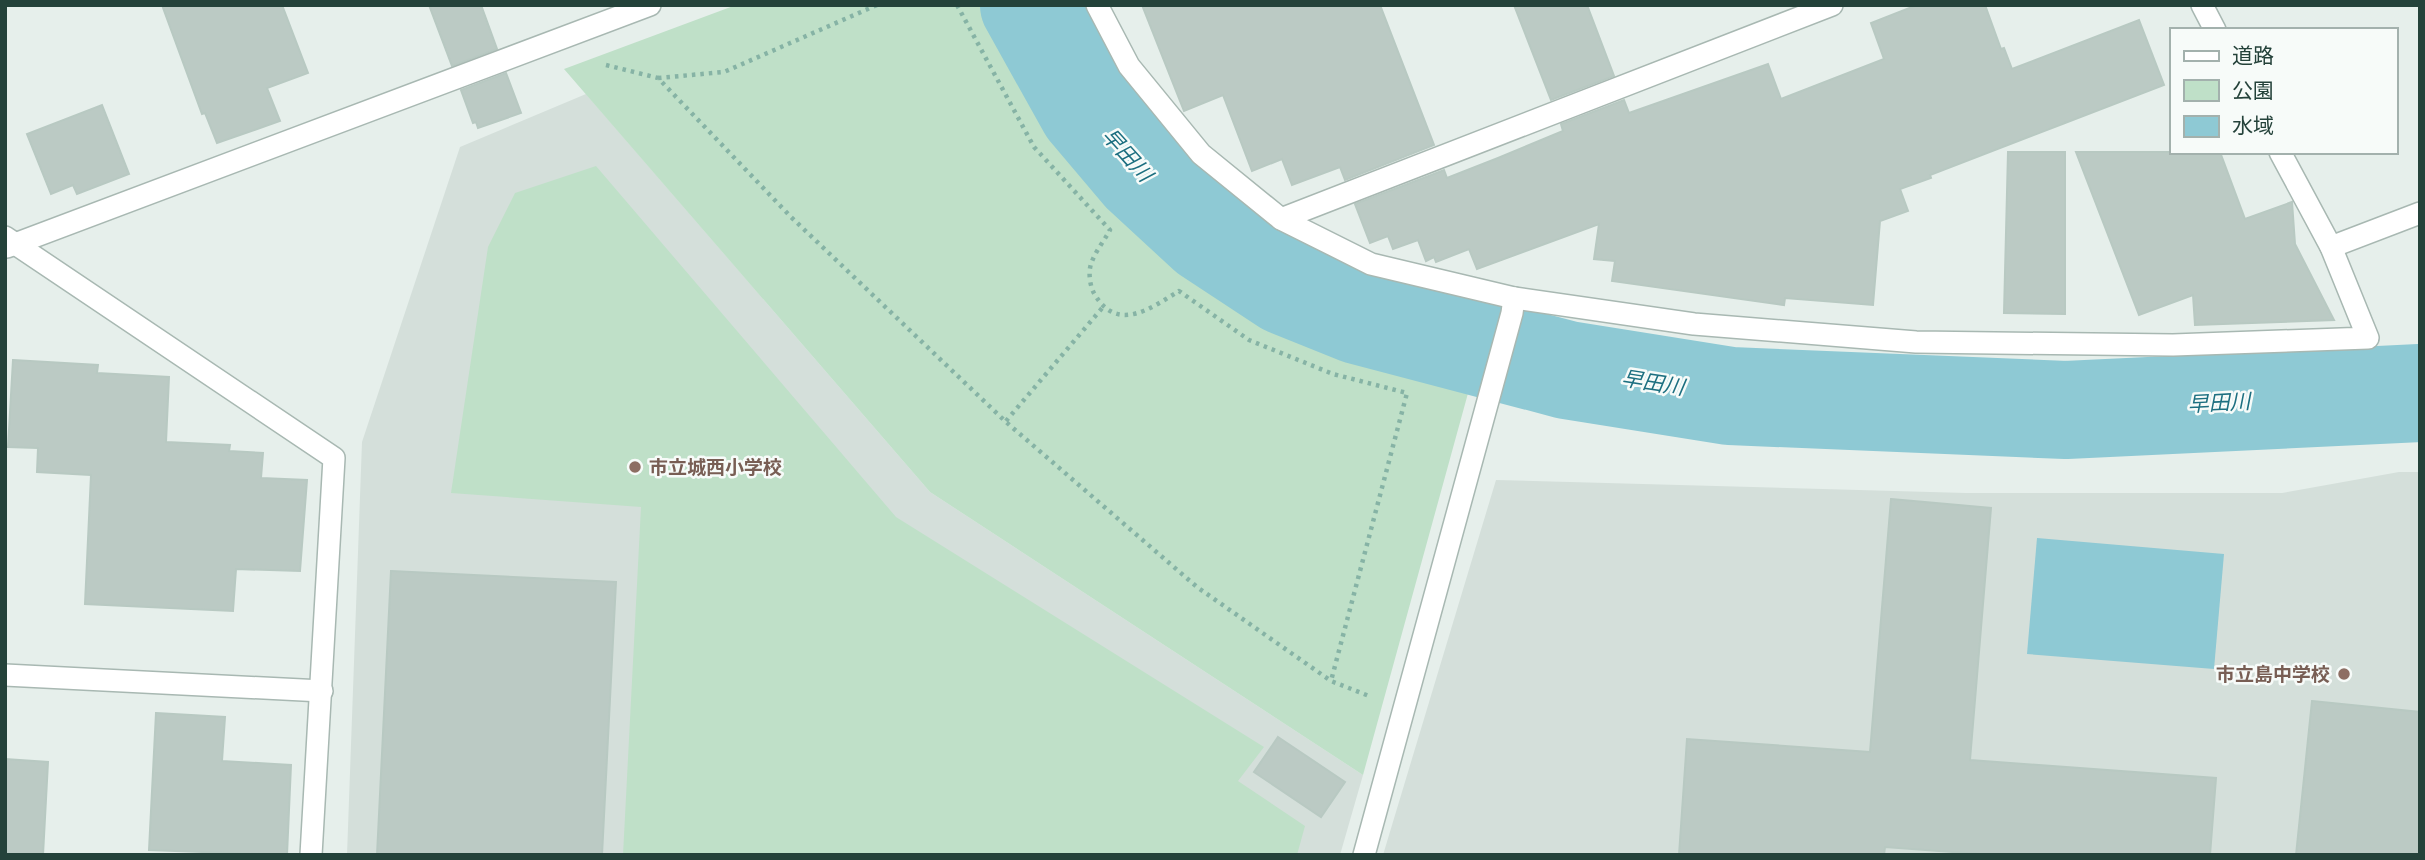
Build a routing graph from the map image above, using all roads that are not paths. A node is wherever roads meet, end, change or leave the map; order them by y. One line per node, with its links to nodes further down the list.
1 (650, 5): 9 (street)
2 (1097, 5): 8 (street)
3 (1832, 5): 8 (street)
4 (2202, 5): 5 (street)
5 (2214, 28)
6 (2281, 154): 10 (street)
7 (2420, 213): 10 (street)
8 (1281, 219): 11 (street)
9 (8, 243): 13 (street)
10 (2331, 247): 11 (street)
11 (1513, 305): 15 (street)
12 (5, 675): 13 (street)
13 (321, 691): 14 (street)
14 (311, 855)
15 (1364, 855)

